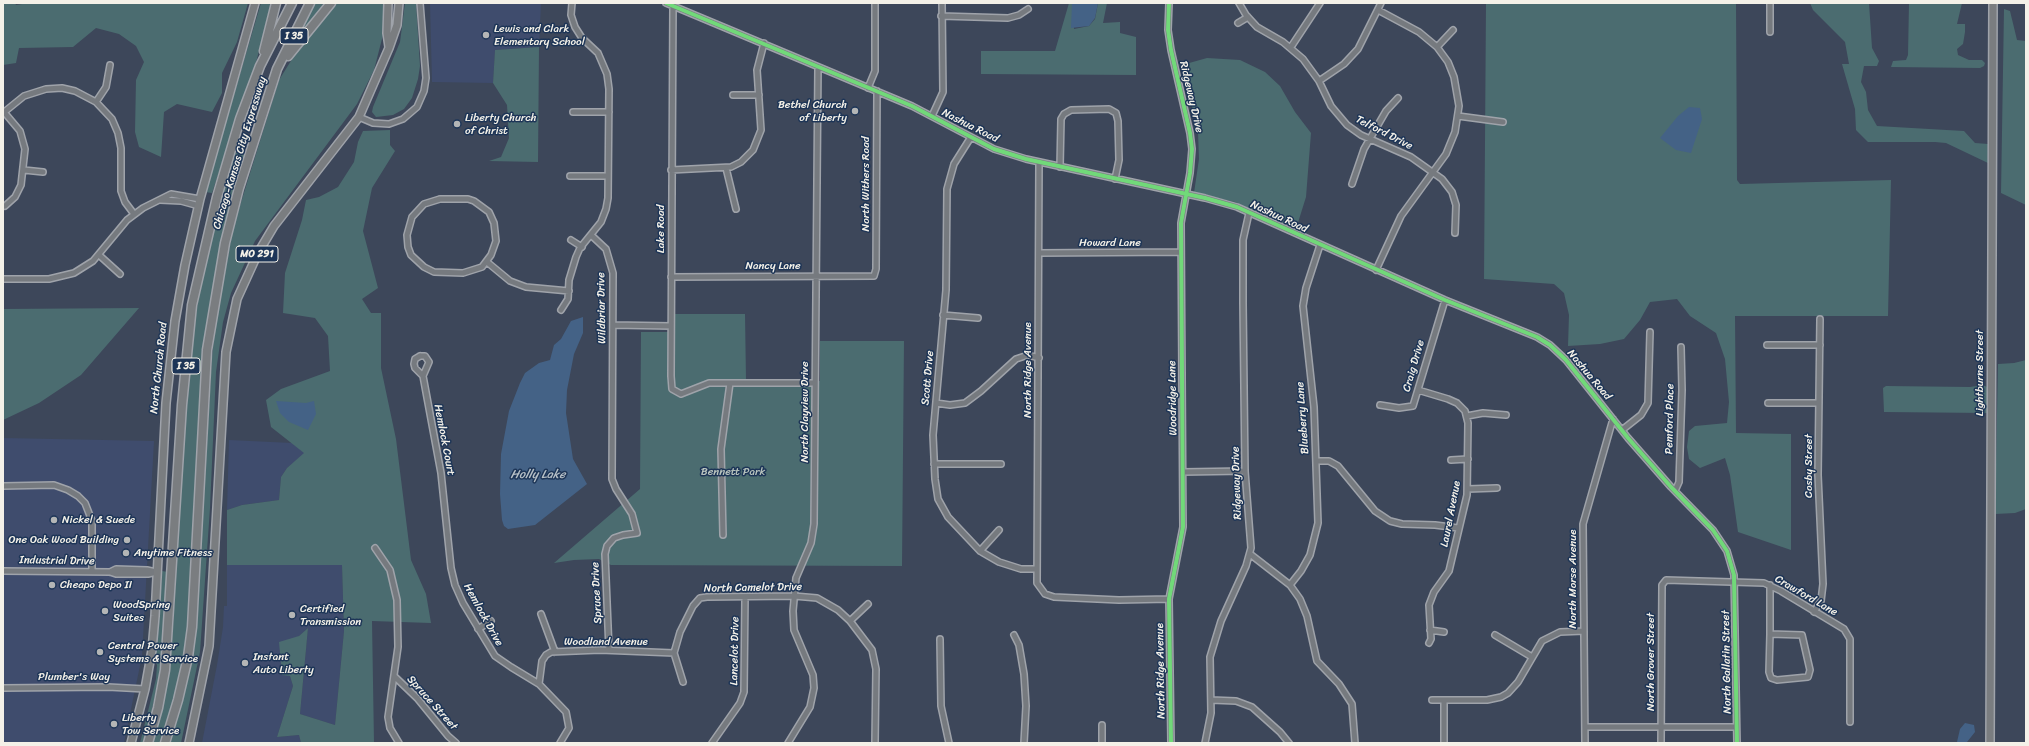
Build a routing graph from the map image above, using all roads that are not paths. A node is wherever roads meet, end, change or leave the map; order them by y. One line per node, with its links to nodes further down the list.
1 (255, 3): 63 (main road, North Church Road)
2 (276, 3): 32 (highway)
3 (292, 3): 32 (highway, Chicago-Kansas City Expressway / I 35)
4 (310, 3): 34 (highway, Chicago-Kansas City Expressway / I 35)
5 (331, 3): 34 (highway)
6 (388, 3): 30 (main road, MO 291)
7 (399, 3): 30 (main road, MO 291)
8 (420, 3): 47 (street)
9 (572, 3): 43 (street)
10 (666, 3): 19 (street, Nashua Road)
11 (875, 3): 36 (street)
12 (942, 3): 22 (street)
13 (1169, 3): 62 (street, Ridgeway Drive)
14 (1239, 3): 23 (street, Telford Drive)
15 (1320, 3): 28 (street)
16 (1381, 3): 21 (street)
17 (1770, 3): 26 (street)
18 (1993, 3): 190 (main road, Lightburne Street)
19 (673, 6): 27 (street, Nashua Road); 55 (street, Lake Road)
20 (1028, 9): 22 (street)
21 (1378, 10): 29 (street); 35 (street)
22 (941, 16): 45 (street)
23 (1248, 17): 24 (street); 28 (street, Telford Drive)
24 (1238, 23)
25 (1453, 30): 29 (street)
26 (1770, 32)
27 (764, 43): 33 (street, Nashua Road); 38 (street)
28 (1291, 47): 35 (street, Telford Drive)
29 (1437, 47): 46 (street)
30 (389, 48): 47 (main road, MO 291)
31 (110, 65): 41 (street)
32 (260, 66): 170 (highway, Chicago-Kansas City Expressway / I 35)
33 (818, 67): 36 (street, Nashua Road); 79 (street, North Clayview Drive)
34 (278, 69): 171 (highway, Chicago-Kansas City Expressway / I 35)
35 (1319, 81): 50 (street, Telford Drive)
36 (868, 88): 37 (street, Nashua Road)
37 (877, 91): 45 (street, Nashua Road); 80 (street, North Withers Road)
38 (759, 94): 39 (street); 53 (street)
39 (733, 95)
40 (1398, 98): 50 (street)
41 (96, 102): 44 (street); 67 (street)
42 (573, 112): 43 (street)
43 (609, 112): 59 (street)
44 (4, 113): 54 (street)
45 (932, 116): 49 (street, Nashua Road)
46 (1458, 116): 48 (street); 57 (street)
47 (359, 117): 172 (main road, MO 291)
48 (1504, 122)
49 (971, 137): 51 (street, Nashua Road); 86 (street, Scott Drive)
50 (1370, 139): 57 (street, Telford Drive); 61 (street)
51 (1039, 162): 52 (street, Nashua Road); 74 (street, North Ridge Avenue)
52 (1060, 167): 60 (street, Nashua Road); 60 (street)
53 (726, 168): 55 (street); 65 (street)
54 (24, 170): 56 (street); 64 (street)
55 (671, 170): 81 (street, Lake Road)
56 (43, 172)
57 (1433, 172): 68 (street, Telford Drive); 77 (street)
58 (570, 176): 59 (street)
59 (608, 176): 69 (street)
60 (1115, 180): 62 (street, Nashua Road)
61 (1352, 184)
62 (1185, 195): 66 (street, Nashua Road); 73 (street, Woodridge Lane)
63 (200, 202): 67 (street); 130 (main road, North Church Road)
64 (5, 206)
65 (736, 209)
66 (1249, 213): 71 (street, Nashua Road); 113 (street, Ridgeway Drive)
67 (134, 214): 75 (street)
68 (1455, 233)
69 (591, 235): 72 (street); 89 (street, Wildbriar Drive)
70 (571, 240): 72 (street)
71 (1320, 245): 77 (street, Nashua Road); 110 (street, Blueberry Lane)
72 (582, 247): 83 (street)
73 (1181, 252): 74 (street, Howard Lane); 114 (street, Woodridge Lane)
74 (1039, 253): 95 (street, North Ridge Avenue)
75 (99, 255): 78 (street); 82 (street)
76 (487, 262): 76 (street); 83 (street)
77 (1376, 270): 84 (street, Nashua Road)
78 (120, 274)
79 (816, 276): 80 (street, Nancy Lane); 81 (street, Nancy Lane); 98 (street, North Clayview Drive)
80 (874, 276)
81 (671, 277): 90 (street, Lake Road)
82 (3, 279)
83 (568, 291): 85 (street)
84 (1445, 300): 99 (street, Craig Drive); 106 (street, Nashua Road)
85 (561, 310)
86 (944, 315): 87 (street); 100 (street, Scott Drive)
87 (978, 318)
88 (1820, 319): 93 (street, Cosby Street)
89 (613, 325): 90 (street); 122 (street, Wildbriar Drive)
90 (671, 326): 97 (street, Lake Road)
91 (1650, 332): 107 (street)
92 (1767, 345): 93 (street)
93 (1820, 345): 102 (street, Cosby Street)
94 (1681, 347): 118 (street, Pemford Place)
95 (1039, 358): 100 (street); 127 (street, North Ridge Avenue)
96 (423, 376): 119 (street, Hemlock Court)
97 (730, 383): 98 (street); 123 (street)
98 (815, 383): 135 (street, North Clayview Drive)
99 (1418, 390): 103 (street, Craig Drive); 105 (street)
100 (936, 403): 111 (street, Scott Drive)
101 (1768, 403): 102 (street)
102 (1819, 403): 139 (street, Cosby Street)
103 (1380, 404)
104 (1506, 415): 105 (street)
105 (1467, 416): 108 (street, Laurel Avenue)
106 (1613, 419): 107 (street, Nashua Road); 145 (street, North Morse Avenue)
107 (1622, 430): 118 (street, Nashua Road)
108 (1468, 459): 109 (street); 116 (street, Laurel Avenue)
109 (1451, 460)
110 (1316, 461): 120 (street); 133 (street, Blueberry Lane)
111 (934, 464): 112 (street); 125 (street, Scott Drive)
112 (1001, 464)
113 (1245, 471): 114 (street); 126 (street, Ridgeway Drive)
114 (1183, 472): 137 (street, Woodridge Lane)
115 (3, 486): 129 (street)
116 (1468, 488): 117 (street); 120 (street, Laurel Avenue)
117 (1497, 488)
118 (1675, 491): 131 (street, Nashua Road)
119 (444, 507): 143 (street, Hemlock Drive)
120 (1458, 528): 144 (street, Laurel Avenue)
121 (999, 530): 125 (street)
122 (637, 533): 152 (street, Spruce Drive)
123 (723, 535)
124 (375, 548): 156 (street)
125 (980, 551): 127 (street, Scott Drive)
126 (1250, 554): 133 (street); 161 (street, Ridgeway Drive)
127 (1036, 570): 137 (street, North Ridge Avenue)
128 (3, 571): 129 (street, Industrial Drive)
129 (92, 572): 130 (street, Industrial Drive)
130 (157, 572): 160 (main road, North Church Road)
131 (1734, 581): 132 (street, Crawford Lane); 134 (street, Crawford Lane); 168 (street, North Gallatin Street)
132 (1663, 582): 167 (street, North Grover Street)
133 (1290, 585): 185 (street)
134 (1770, 585): 139 (street, Crawford Lane); 147 (street)
135 (794, 596): 136 (street, North Camelot Drive); 142 (street, North Camelot Drive); 177 (street, North Clayview Drive)
136 (745, 597): 154 (street, North Camelot Drive); 176 (street, Lancelot Drive)
137 (1169, 599): 182 (street, North Ridge Avenue)
138 (868, 604): 142 (street)
139 (1814, 612): 164 (street, Crawford Lane)
140 (541, 614): 153 (street)
141 (491, 621): 143 (street)
142 (850, 621): 178 (street, North Camelot Drive)
143 (478, 629): 158 (street, Hemlock Drive)
144 (1430, 630): 146 (street); 151 (street, Laurel Avenue)
145 (1584, 630): 155 (street); 166 (street, North Morse Avenue)
146 (1444, 632)
147 (1770, 634): 147 (street)
148 (1014, 635): 180 (street)
149 (1495, 635): 155 (street)
150 (940, 639): 179 (street)
151 (1429, 644)
152 (608, 650): 153 (street, Woodland Avenue); 154 (street, Woodland Avenue)
153 (555, 652): 158 (street, Woodland Avenue)
154 (674, 652): 157 (street)
155 (1532, 657): 163 (street)
156 (394, 676): 173 (street); 174 (street, Spruce Street)
157 (683, 682)
158 (539, 684): 175 (street)
159 (3, 688): 160 (street, Plumber's Way)
160 (145, 689): 169 (main road, North Church Road)
161 (1211, 700): 183 (street, Ridgeway Drive); 184 (street)
162 (1432, 700): 163 (street)
163 (1444, 700): 186 (street)
164 (1850, 722)
165 (1102, 725): 181 (street)
166 (1585, 726): 167 (street); 187 (street, North Morse Avenue)
167 (1661, 727): 168 (street); 188 (street, North Grover Street)
168 (1736, 727): 189 (street, North Gallatin Street)
169 (131, 743)
170 (148, 743)
171 (165, 743)
172 (189, 743)
173 (399, 743)
174 (456, 743)
175 (560, 743)
176 (712, 743)
177 (788, 743)
178 (875, 743)
179 (949, 743)
180 (1024, 743)
181 (1102, 743)
182 (1171, 743)
183 (1205, 743)
184 (1289, 743)
185 (1355, 743)
186 (1444, 743)
187 (1585, 743)
188 (1661, 743)
189 (1736, 743)
190 (1990, 743)

